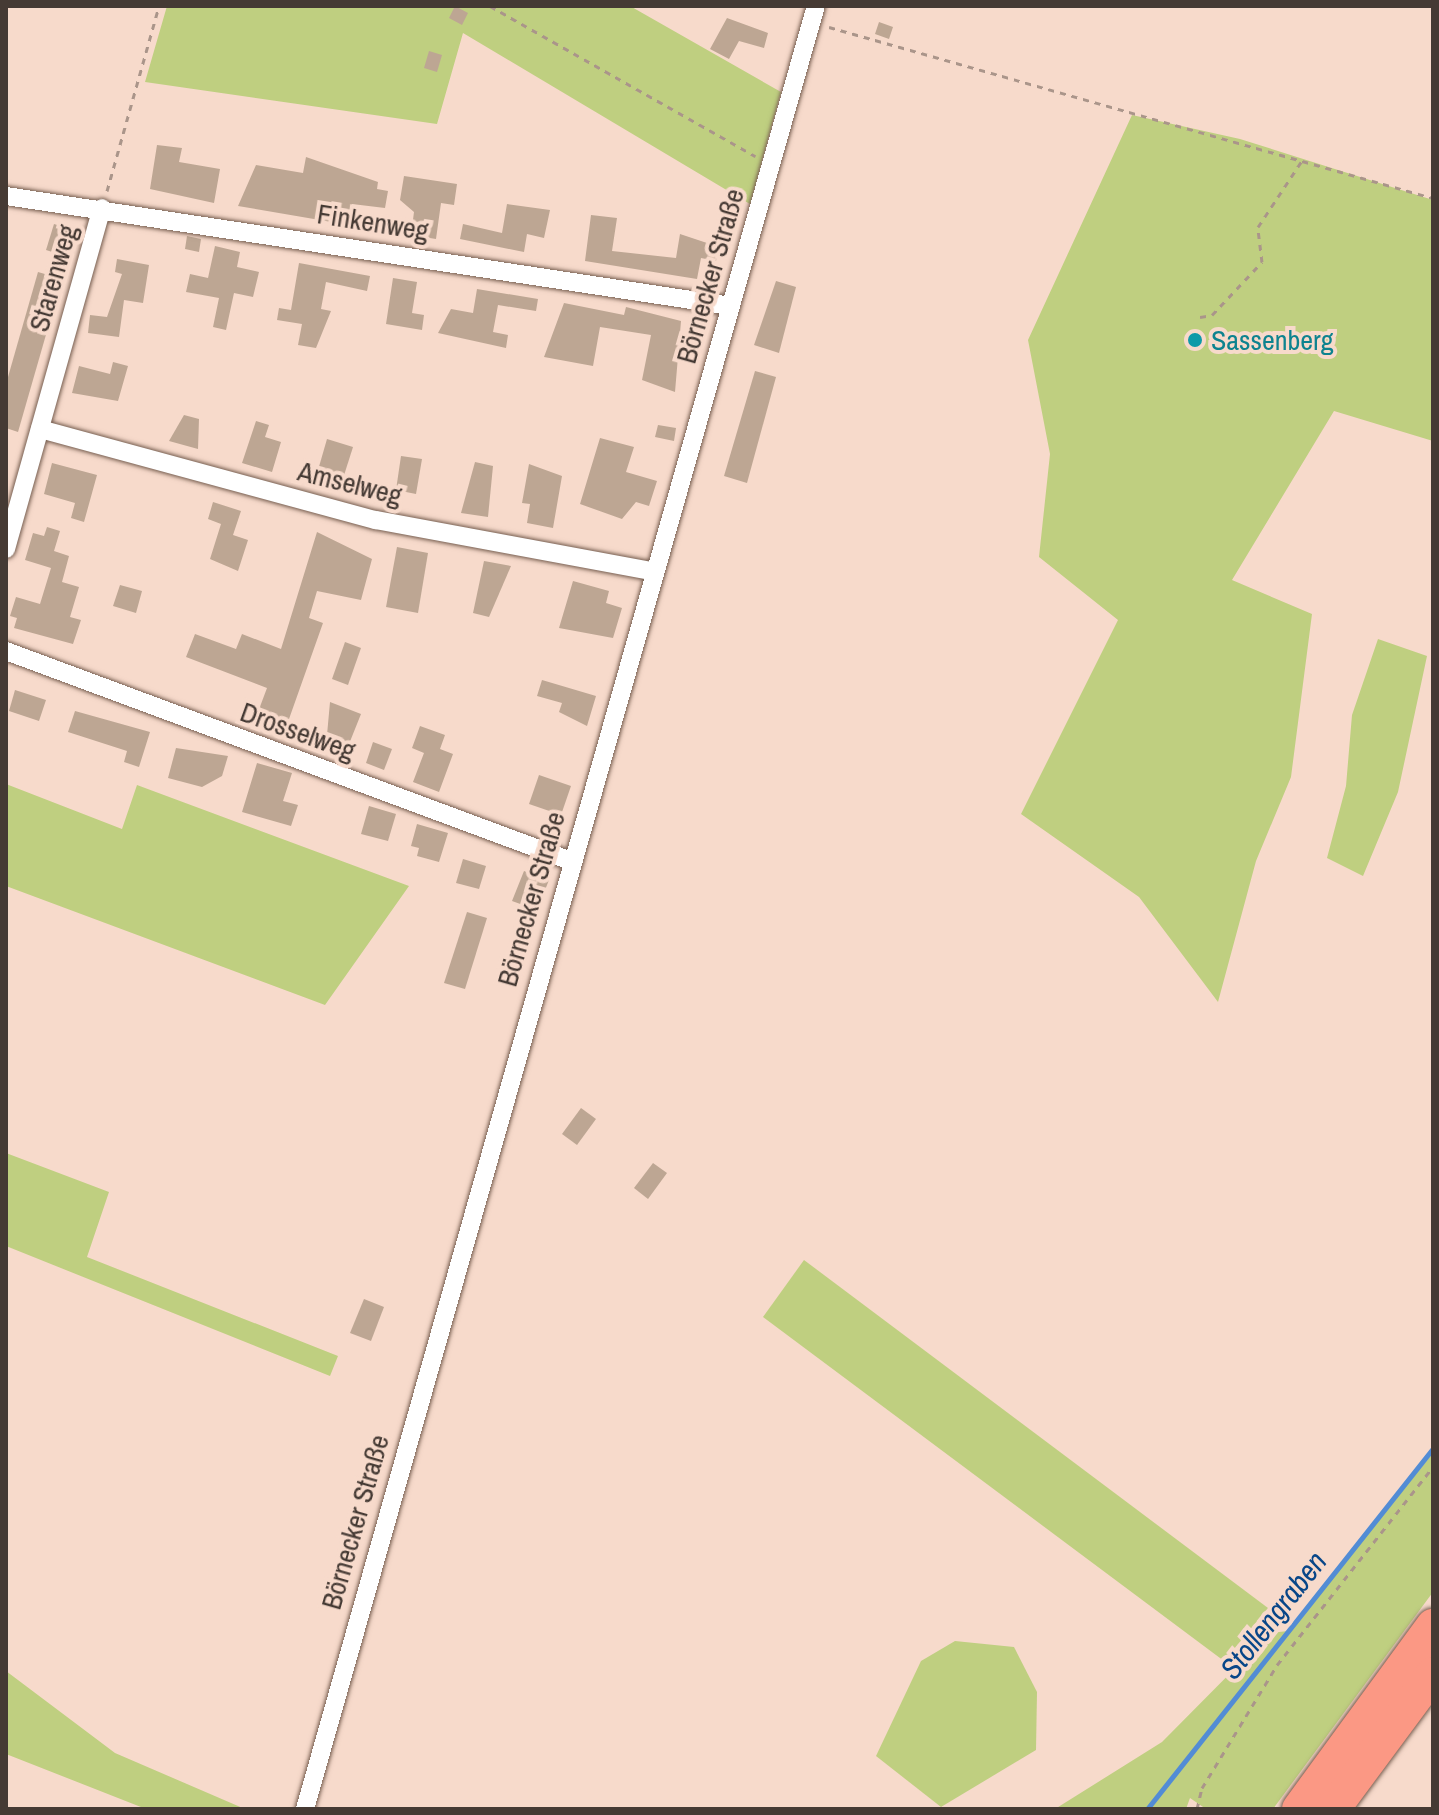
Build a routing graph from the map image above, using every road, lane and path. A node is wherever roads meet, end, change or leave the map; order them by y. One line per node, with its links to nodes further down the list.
1 (159, 6): 8 (path)
2 (490, 6): 5 (path)
3 (815, 11): 4 (path); 5 (street, Börnecker Straße)
4 (1303, 159): 7 (path); 10 (path)
5 (771, 165): 9 (street, Börnecker Straße)
6 (6, 196): 8 (street, Finkenweg)
7 (1433, 198)
8 (102, 208): 9 (street, Finkenweg); 11 (street, Starenweg)
9 (731, 306): 13 (street, Börnecker Straße)
10 (1200, 317)
11 (40, 429): 12 (street, Starenweg); 13 (street, Amselweg)
12 (6, 549)
13 (652, 571): 15 (street, Börnecker Straße)
14 (6, 651): 15 (street, Drosselweg)
15 (571, 861): 19 (street, Börnecker Straße)
16 (1433, 1467): 20 (path)
17 (1433, 1626): 21 (highway)
18 (1433, 1674): 22 (highway)
19 (305, 1809)
20 (1197, 1809)
21 (1299, 1809)
22 (1333, 1809)

